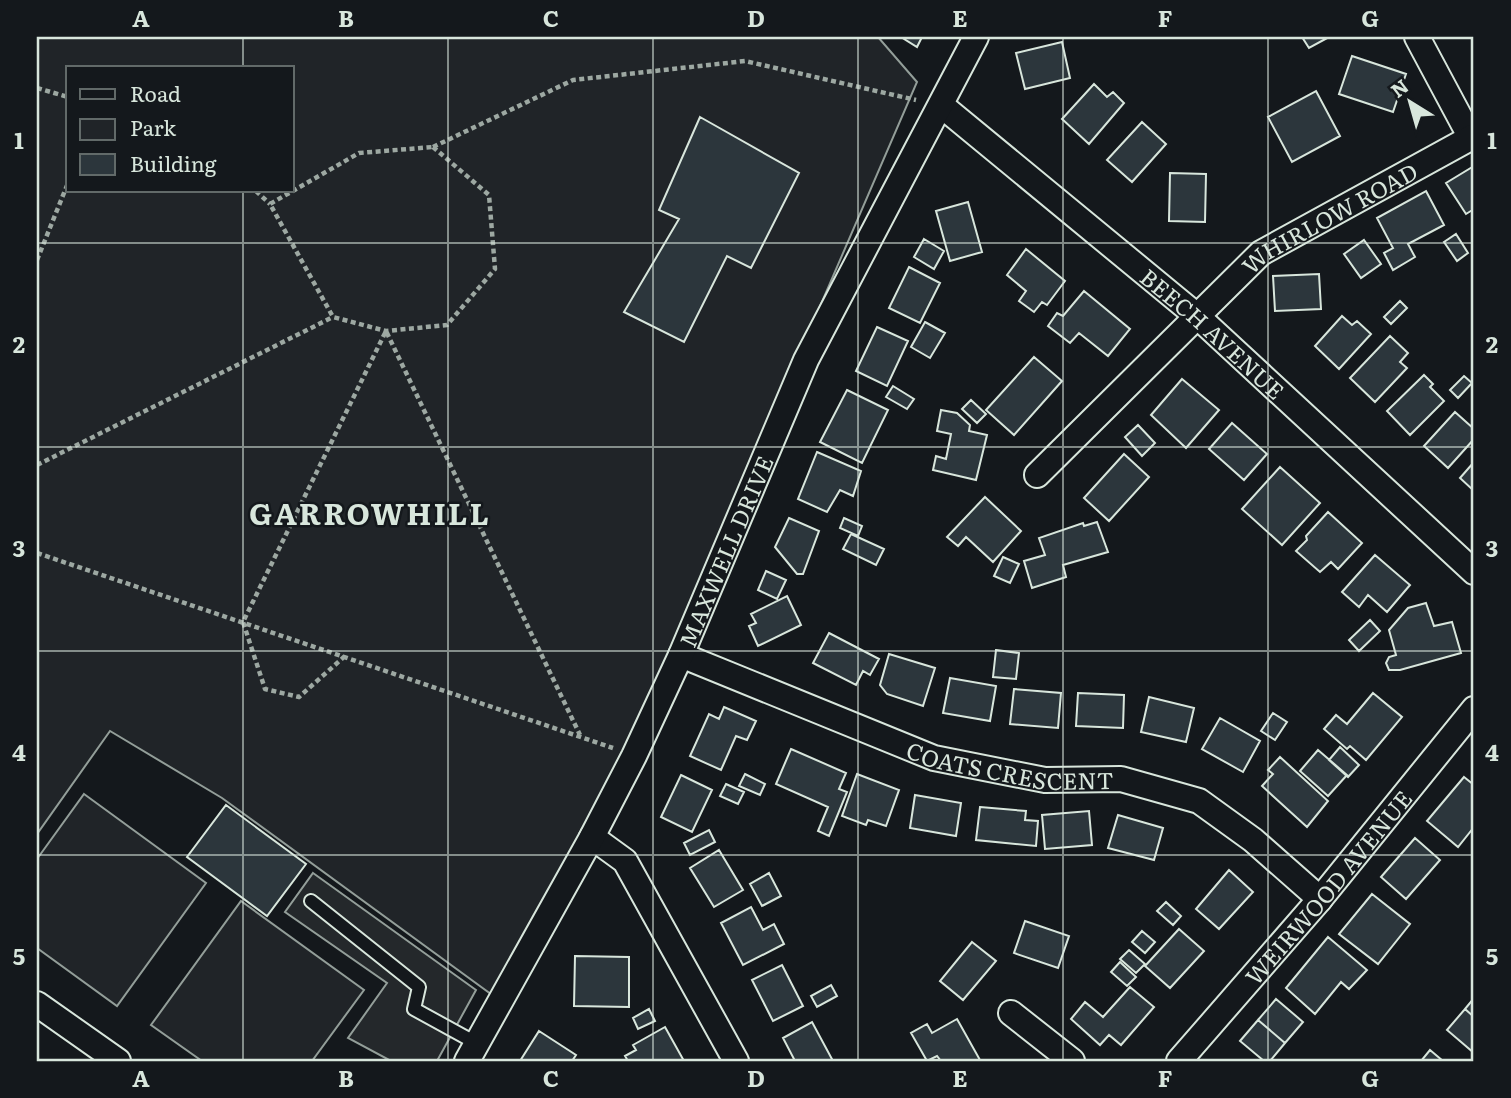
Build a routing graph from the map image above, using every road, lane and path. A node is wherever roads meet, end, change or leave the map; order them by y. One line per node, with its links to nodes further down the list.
1 (976, 37): 5 (street, MAXWELL DRIVE)
2 (1417, 37): 6 (street)
3 (37, 88): 4 (path)
4 (66, 96)
5 (941, 105): 7 (path); 14 (street, BEECH AVENUE); 22 (street, MAXWELL DRIVE)
6 (1472, 137): 14 (street, WHIRLOW ROAD)
7 (433, 147): 9 (path); 16 (path)
8 (66, 188): 13 (path)
9 (294, 190)
10 (257, 192): 12 (path)
11 (291, 192): 12 (path)
12 (270, 204): 15 (path)
13 (37, 260)
14 (1197, 316): 18 (street, WHIRLOW ROAD); 20 (street, BEECH AVENUE)
15 (333, 317): 16 (path); 17 (path)
16 (386, 331): 21 (path); 25 (path)
17 (37, 465)
18 (1037, 475)
19 (37, 553): 21 (path)
20 (1474, 572)
21 (243, 622): 23 (path); 23 (path)
22 (681, 655): 26 (street, MAXWELL DRIVE); 28 (street, COATS CRESCENT)
23 (345, 656): 25 (path)
24 (1474, 709): 28 (street, WEIRWOOD AVENUE)
25 (580, 735): 26 (path)
26 (634, 756): 27 (street, MAXWELL DRIVE)
27 (592, 837): 32 (street, MAXWELL DRIVE); 34 (street)
28 (1320, 899): 36 (street, WEIRWOOD AVENUE)
29 (311, 901): 32 (lane)
30 (37, 1004): 33 (street)
31 (1011, 1013): 35 (street)
32 (472, 1052)
33 (118, 1061)
34 (736, 1061)
35 (1072, 1061)
36 (1179, 1061)

